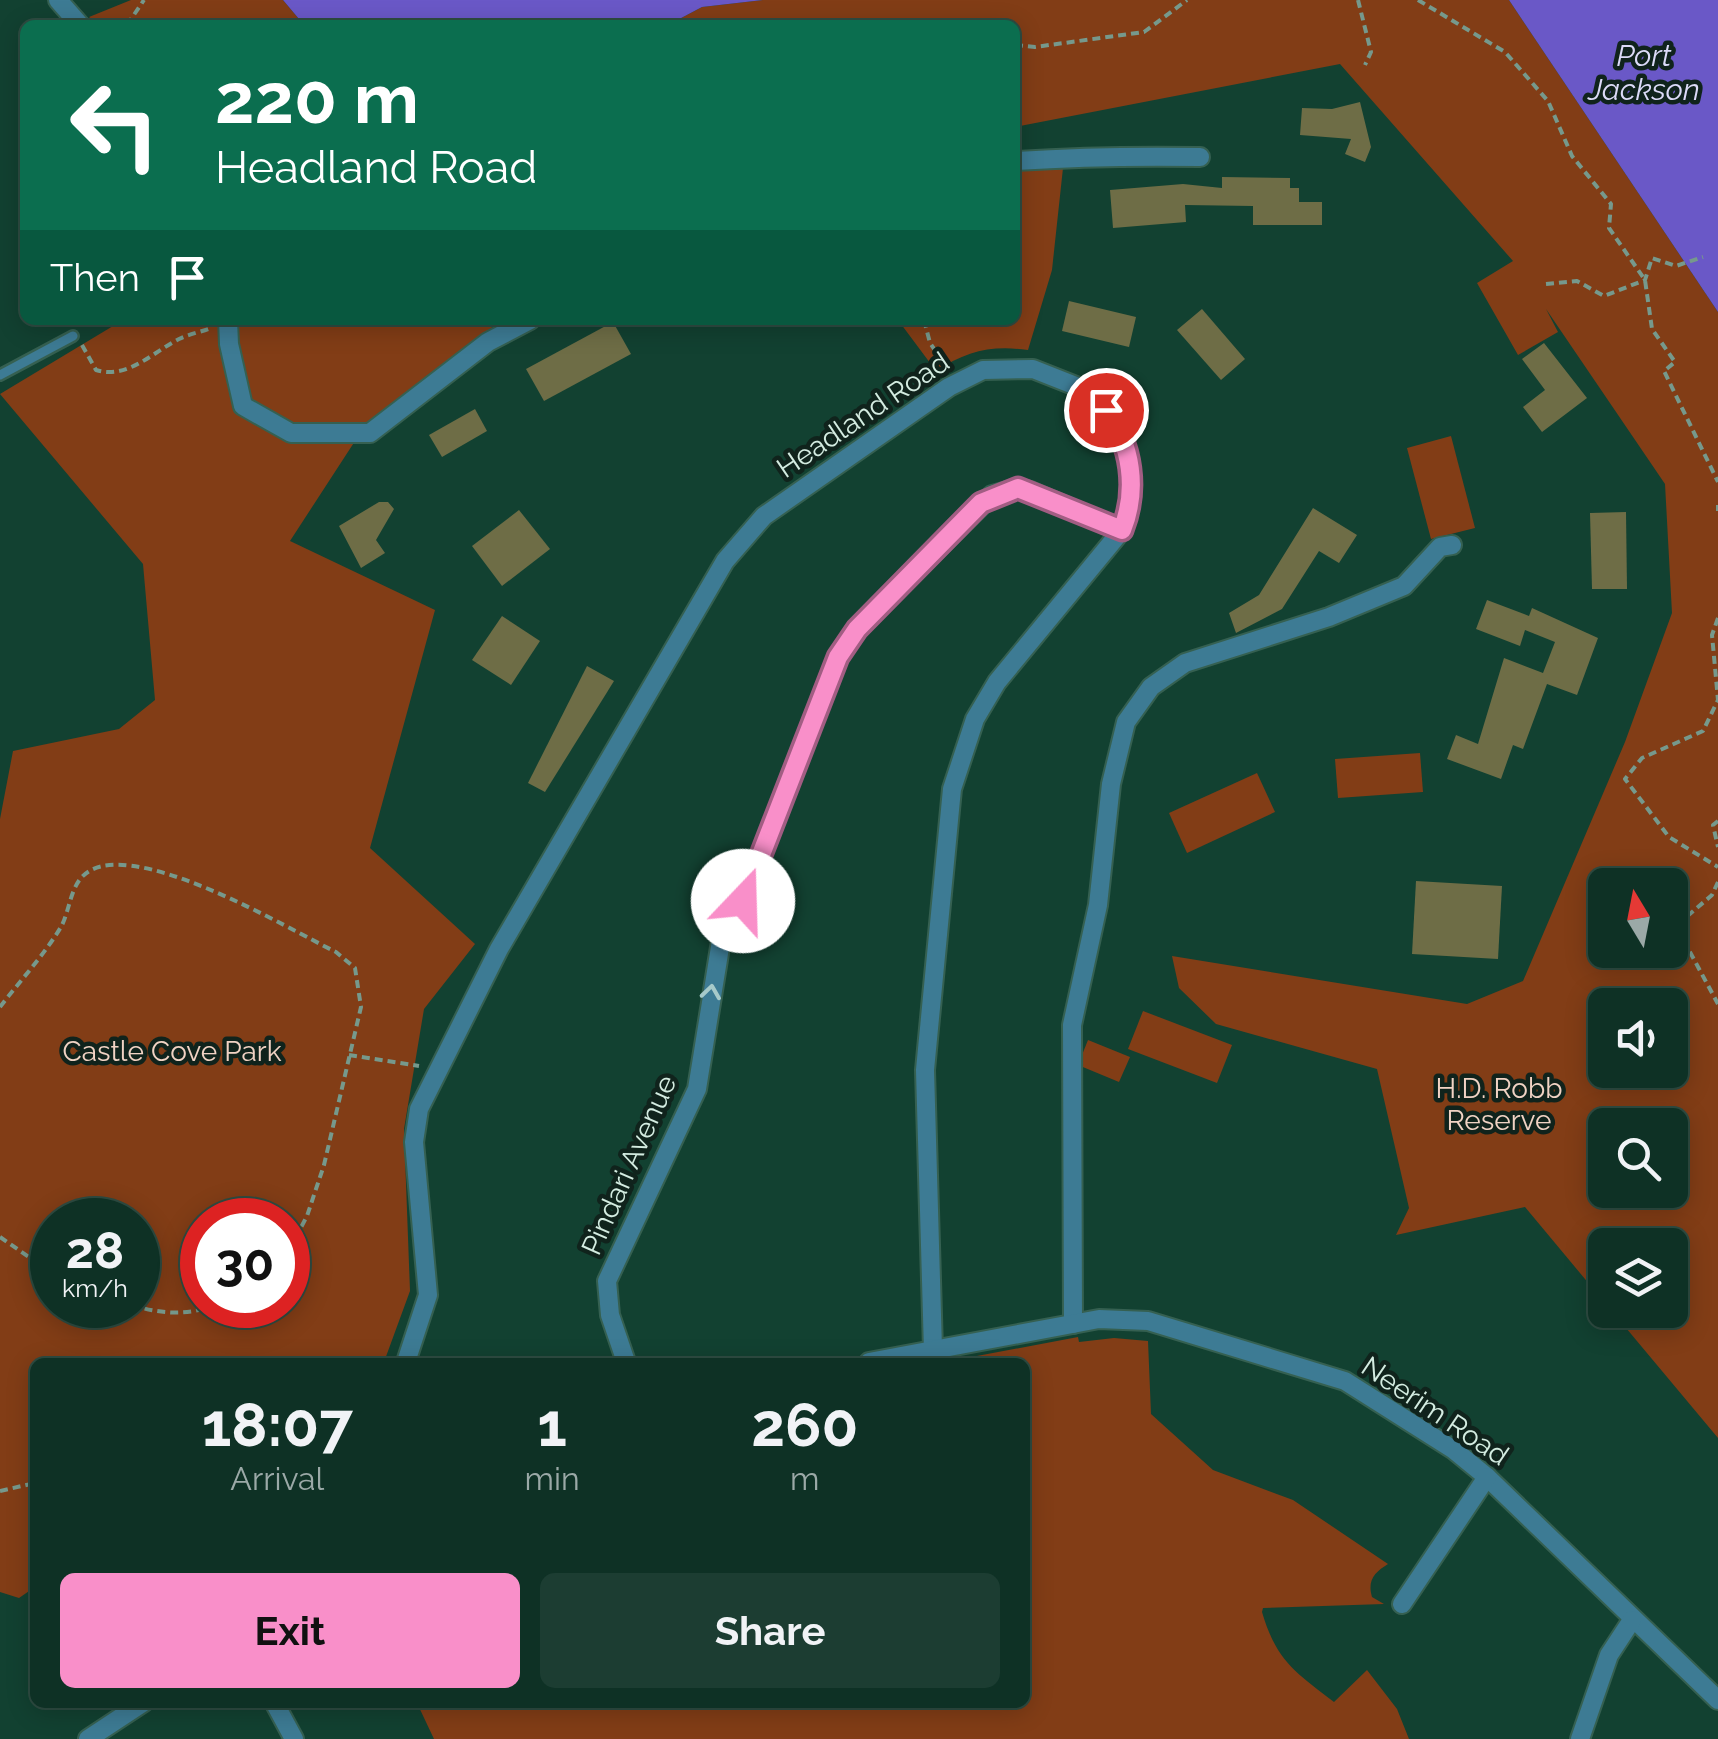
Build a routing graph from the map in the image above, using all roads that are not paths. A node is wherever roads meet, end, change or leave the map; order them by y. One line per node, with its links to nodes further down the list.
1 (58, 0): 2 (street)
2 (76, 20)
3 (1200, 157): 4 (street)
4 (1020, 160)
5 (228, 325): 6 (street)
6 (520, 325)
7 (72, 336): 8 (lane)
8 (0, 375)
9 (1122, 530): 12 (street, Headland Road); 13 (street, Headland Road); 14 (street, Pindari Avenue, one-way to 9)
10 (1452, 546): 11 (street)
11 (1073, 1324): 12 (street, Neerim Road); 16 (street, Neerim Road)
12 (933, 1350): 15 (street, Neerim Road)
13 (407, 1358)
14 (625, 1358)
15 (890, 1358)
16 (1488, 1476): 17 (street); 18 (street, Neerim Road)
17 (1402, 1604)
18 (1632, 1620): 19 (street, Neerim Road); 24 (street)
19 (1718, 1700)
20 (135, 1708): 22 (street)
21 (277, 1708): 23 (street)
22 (88, 1739)
23 (294, 1739)
24 (1580, 1739)

